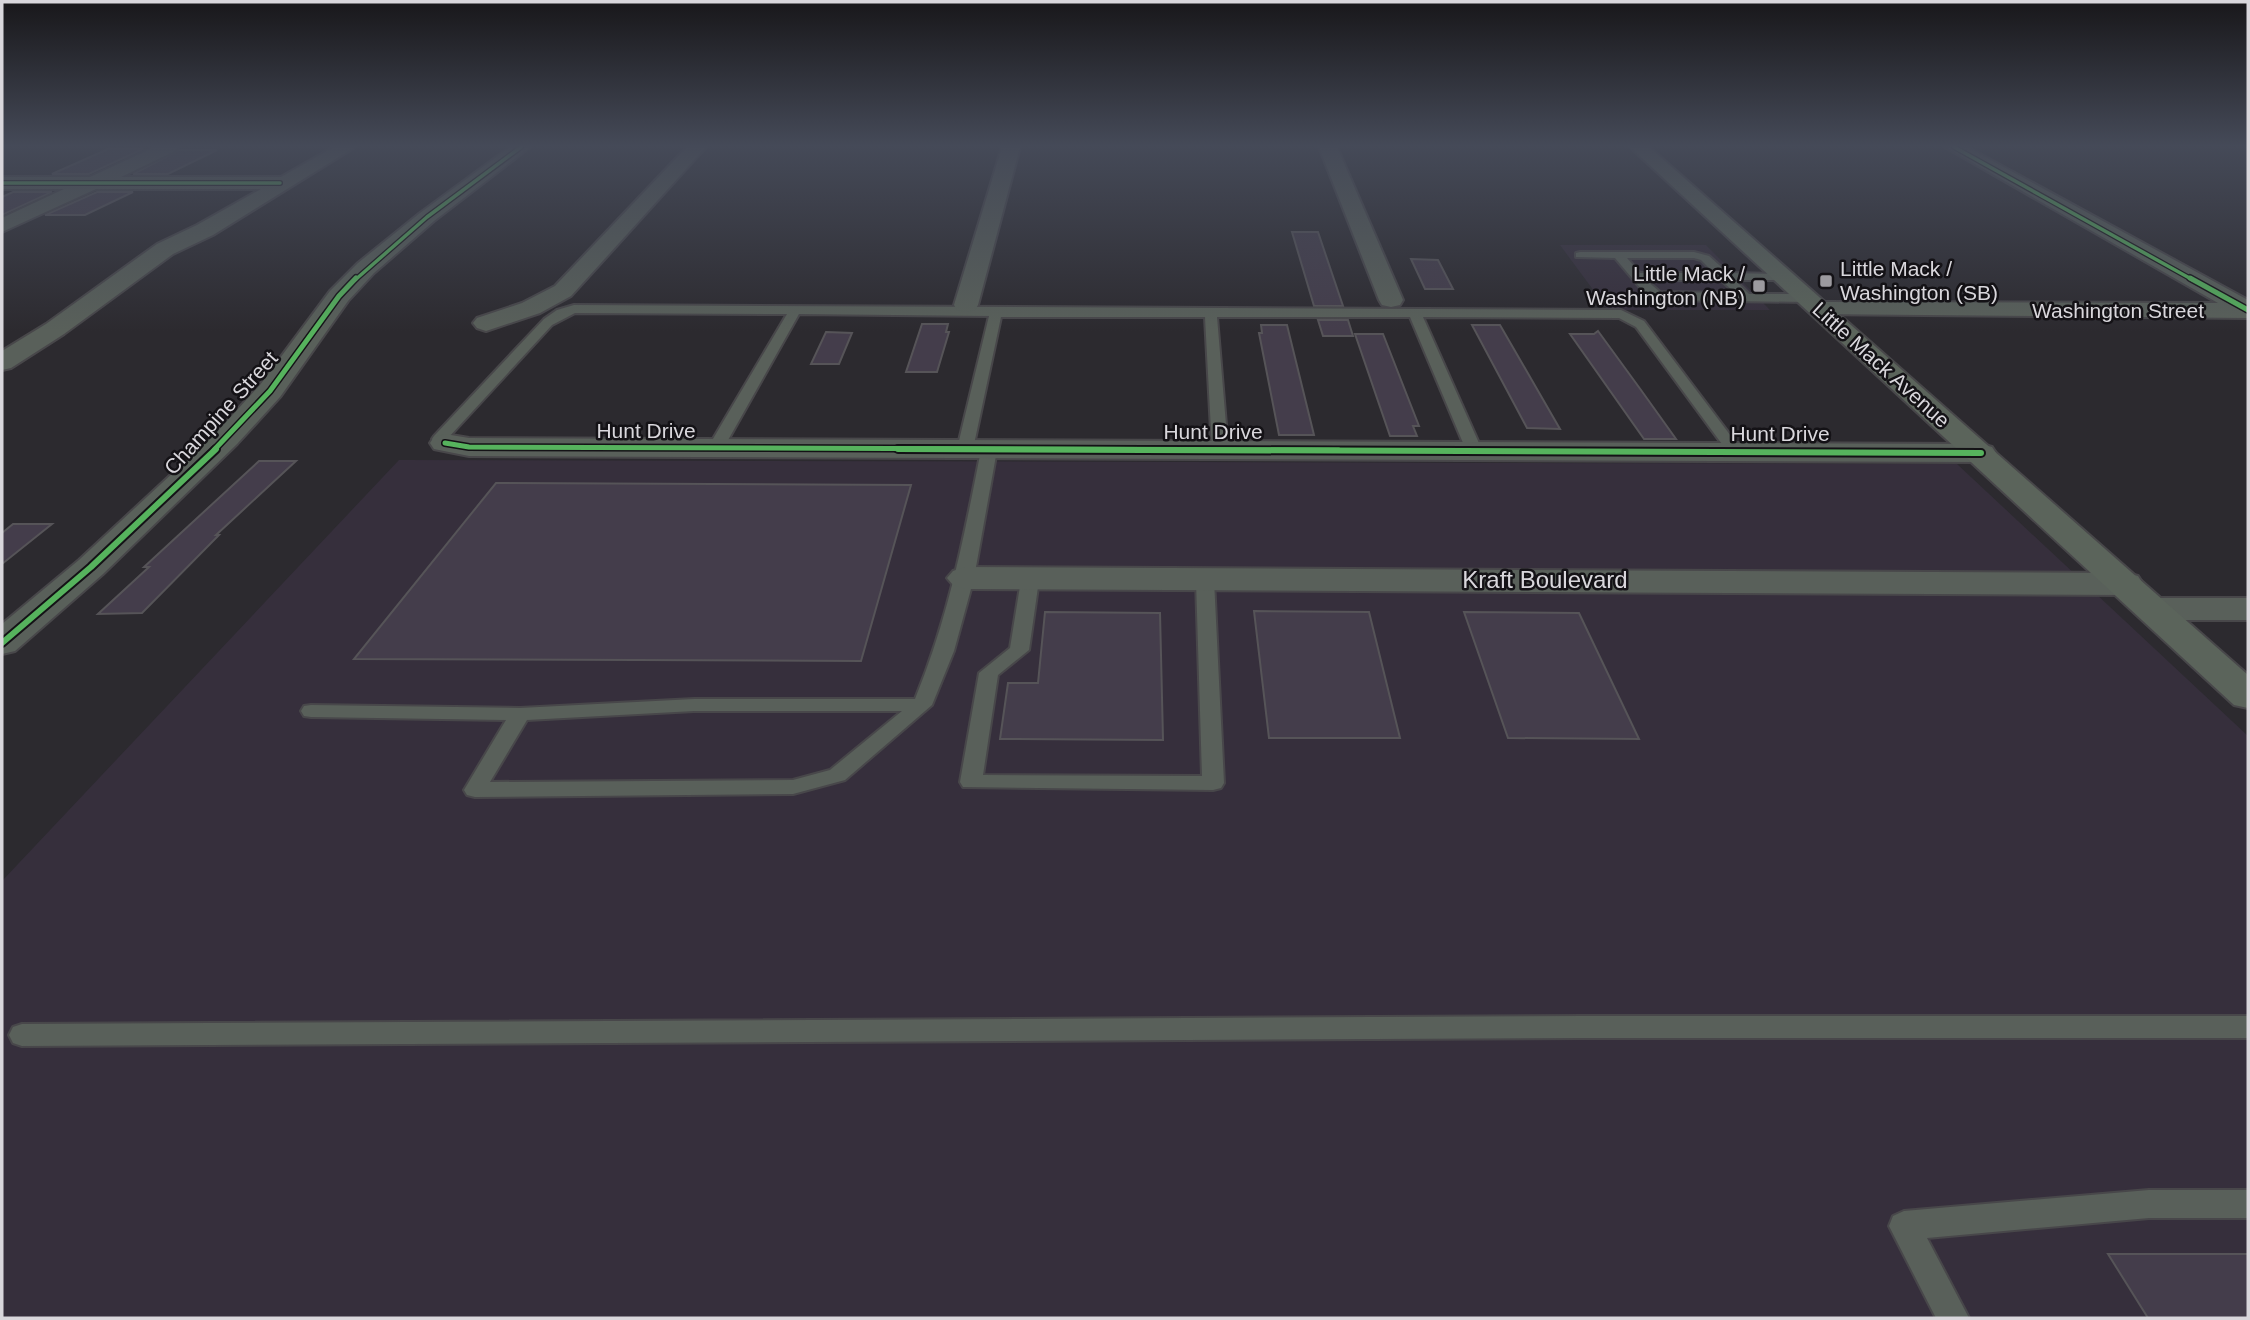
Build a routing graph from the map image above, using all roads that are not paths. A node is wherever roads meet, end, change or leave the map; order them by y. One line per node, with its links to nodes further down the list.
1 (38, 209): 9 (street)
2 (239, 209): 25 (street)
3 (437, 209): 39 (street, Champine Street)
4 (639, 209): 24 (street)
5 (993, 209): 18 (street)
6 (1354, 209): 16 (street)
7 (1709, 209): 14 (main road, Little Mack Avenue)
8 (2066, 209): 20 (street)
9 (2, 226)
10 (1580, 255): 11 (lane)
11 (1618, 255): 12 (lane); 13 (lane)
12 (1636, 276): 13 (lane); 15 (lane)
13 (1724, 276): 14 (lane); 15 (lane)
14 (1785, 277): 17 (main road, Little Mack Avenue)
15 (1746, 297): 17 (lane)
16 (1391, 300)
17 (1814, 304): 20 (street, Washington Street); 32 (main road, Little Mack Avenue)
18 (966, 305)
19 (795, 310): 21 (lane); 26 (lane); 27 (lane)
20 (2248, 311)
21 (996, 313): 22 (lane); 29 (lane)
22 (1211, 314): 23 (lane); 28 (lane)
23 (1415, 314): 30 (lane); 31 (lane)
24 (486, 323)
25 (2, 362)
26 (445, 443): 27 (street, Hunt Drive)
27 (715, 449): 29 (street, Hunt Drive)
28 (1220, 449): 29 (street, Hunt Drive); 30 (street, Hunt Drive)
29 (977, 450): 33 (lane)
30 (1474, 450): 31 (street, Hunt Drive)
31 (1735, 452): 32 (street, Hunt Drive)
32 (1980, 453): 36 (main road, Little Mack Avenue)
33 (965, 578): 34 (street, Kraft Boulevard); 41 (lane)
34 (1030, 580): 35 (street, Kraft Boulevard); 35 (lane)
35 (1205, 580): 36 (street, Kraft Boulevard)
36 (2125, 584): 37 (main road, Little Mack Avenue)
37 (2153, 609): 38 (street); 40 (main road, Little Mack Avenue)
38 (2248, 609)
39 (2, 643)
40 (2248, 696)
41 (922, 705): 43 (lane); 43 (lane)
42 (311, 711): 43 (lane)
43 (520, 713)
44 (2248, 1027): 45 (lane)
45 (22, 1035)
46 (2248, 1204): 47 (lane)
47 (1953, 1318)

